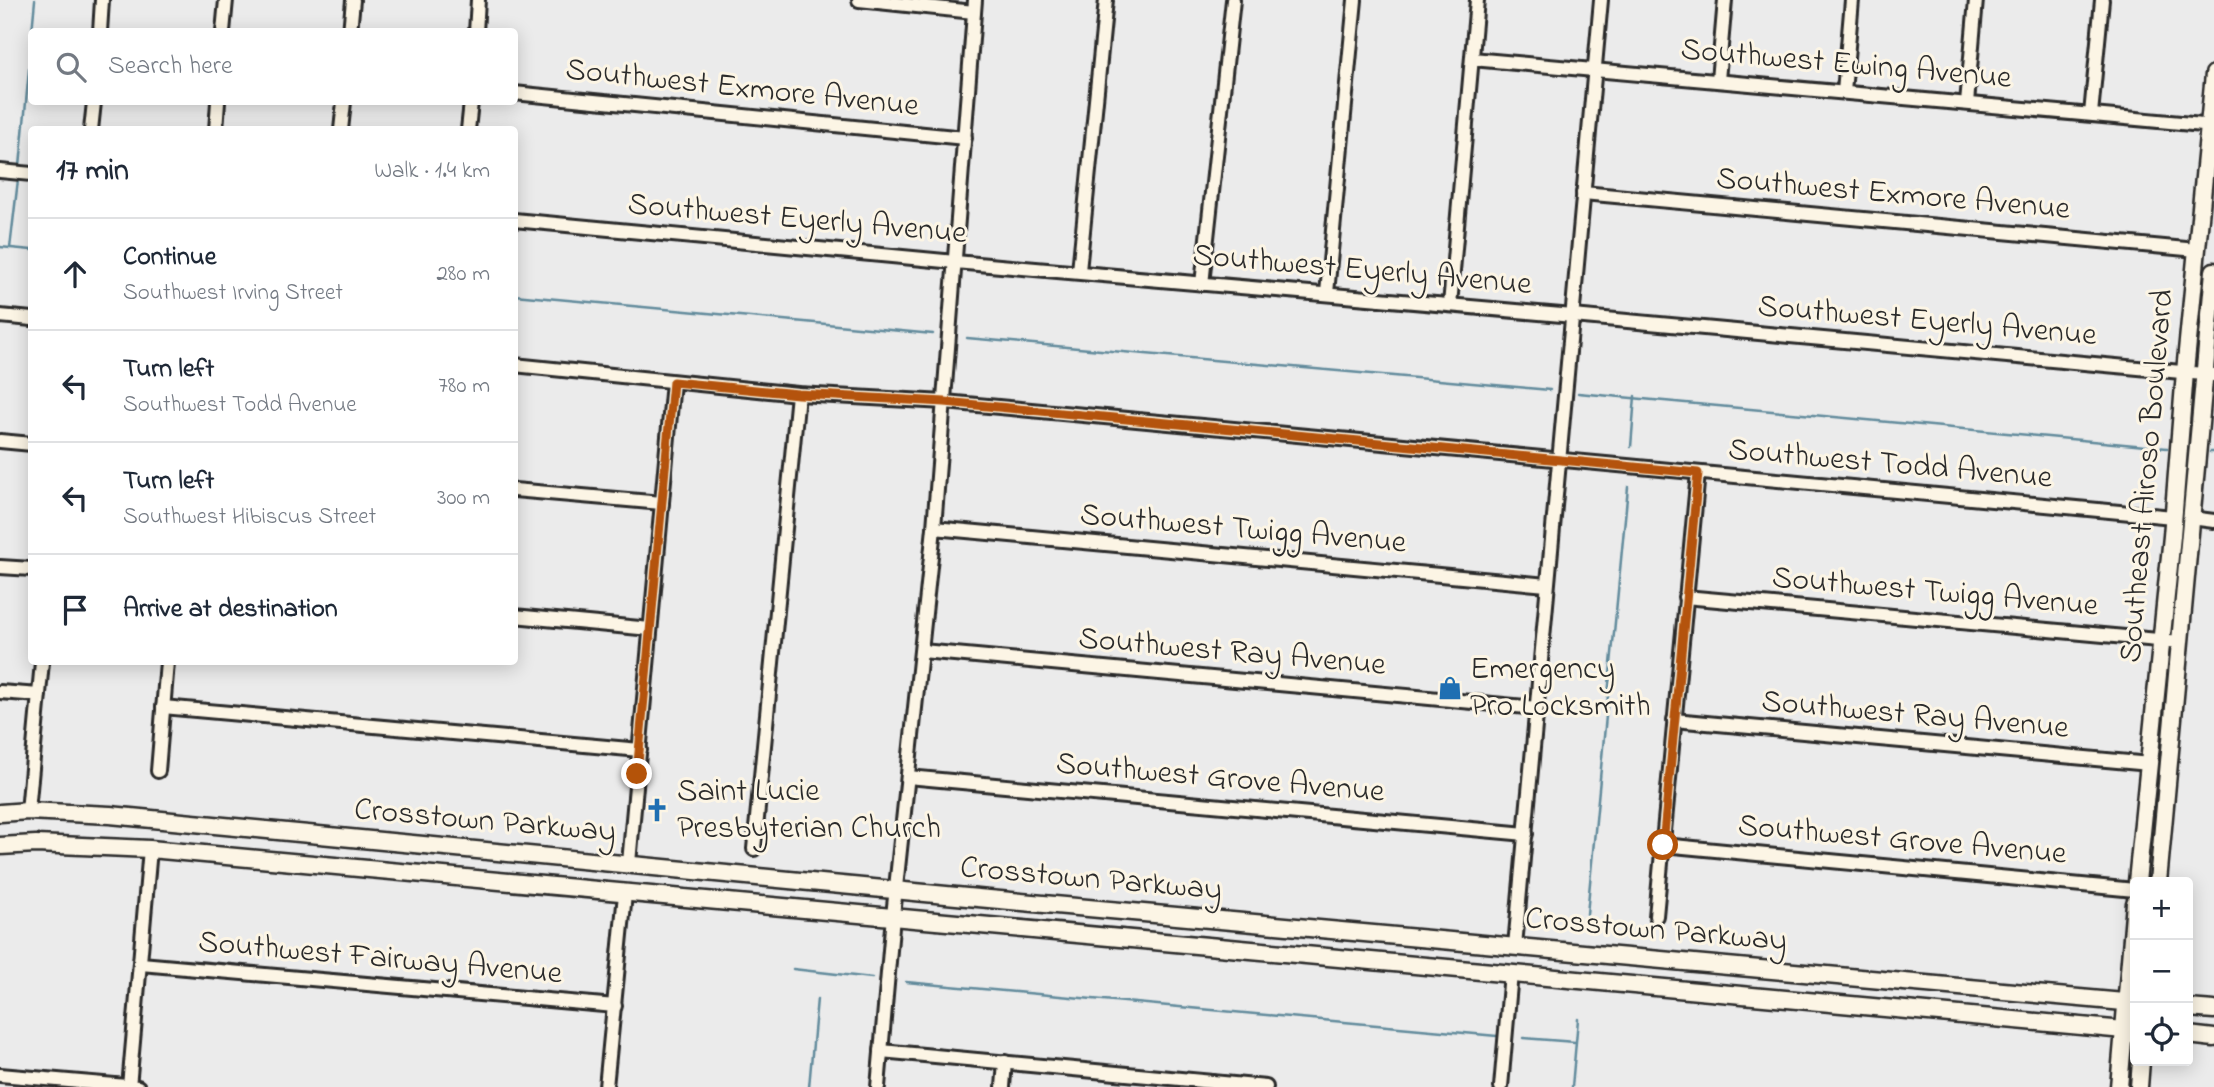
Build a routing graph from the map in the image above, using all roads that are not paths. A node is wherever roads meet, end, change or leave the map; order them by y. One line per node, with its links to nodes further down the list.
1 (102, 0): 16 (street)
2 (226, 0): 17 (street)
3 (353, 0): 18 (street)
4 (478, 0): 19 (street)
5 (859, 0): 15 (street)
6 (1106, 0): 44 (street)
7 (1233, 0): 46 (street)
8 (1355, 0): 47 (street)
9 (1477, 0): 20 (street)
10 (1601, 0): 21 (street)
11 (1725, 0): 23 (street)
12 (1852, 0): 24 (street)
13 (1976, 0): 26 (street)
14 (2102, 0): 31 (street)
15 (974, 6): 37 (street)
16 (100, 28)
17 (223, 28)
18 (350, 28)
19 (476, 28)
20 (1472, 59): 21 (street, Southwest Ewing Avenue); 48 (street)
21 (1595, 69): 23 (street, Southwest Ewing Avenue); 40 (street)
22 (2214, 74): 32 (main road, Southeast Airoso Boulevard)
23 (1718, 80): 24 (street, Southwest Ewing Avenue)
24 (1844, 92): 26 (street, Southwest Ewing Avenue)
25 (518, 93): 37 (street, Southwest Exmore Avenue)
26 (1967, 103): 31 (street, Southwest Ewing Avenue)
27 (93, 105): 33 (street)
28 (218, 105): 34 (street)
29 (344, 105): 35 (street)
30 (471, 105): 36 (street)
31 (2091, 114): 32 (street, Southwest Ewing Avenue)
32 (2212, 125): 42 (main road, Southeast Airoso Boulevard)
33 (91, 126)
34 (216, 126)
35 (341, 126)
36 (468, 126)
37 (964, 138): 43 (street)
38 (0, 171): 39 (street)
39 (28, 174)
40 (1583, 193): 42 (street, Southwest Exmore Avenue); 50 (street)
41 (518, 220): 43 (street, Southwest Eyerly Avenue)
42 (2197, 250): 53 (main road, Southeast Airoso Boulevard)
43 (956, 261): 44 (street, Southwest Eyerly Avenue); 57 (street)
44 (1079, 271): 46 (street, Southwest Eyerly Avenue)
45 (2214, 271): 54 (main road, Southeast Airoso Boulevard)
46 (1202, 284): 47 (street, Southwest Eyerly Avenue)
47 (1327, 293): 48 (street, Southwest Eyerly Avenue)
48 (1450, 305): 50 (street, Southwest Eyerly Avenue)
49 (0, 316): 51 (street)
50 (1573, 316): 53 (street, Southwest Eyerly Avenue); 60 (street)
51 (28, 319)
52 (518, 365): 55 (street, Southwest Todd Avenue)
53 (2185, 372): 54 (street, Southwest Eyerly Avenue); 64 (main road, Southeast Airoso Boulevard)
54 (2209, 374): 65 (main road, Southeast Airoso Boulevard)
55 (673, 382): 56 (street, Southwest Todd Avenue); 63 (street)
56 (798, 394): 57 (street, Southwest Todd Avenue); 94 (street)
57 (945, 402): 60 (street, Southwest Todd Avenue); 67 (street)
58 (0, 441): 59 (street)
59 (28, 444)
60 (1560, 459): 61 (street, Southwest Todd Avenue); 70 (street)
61 (1698, 473): 64 (street, Southwest Todd Avenue); 71 (street)
62 (518, 490): 63 (street)
63 (662, 503): 73 (street)
64 (2173, 517): 74 (main road, Southeast Airoso Boulevard)
65 (2191, 518): 66 (street); 75 (main road, Southeast Airoso Boulevard)
66 (2214, 521)
67 (934, 528): 70 (street, Southwest Twigg Avenue); 76 (street)
68 (0, 567): 69 (street)
69 (28, 569)
70 (1547, 585): 82 (street)
71 (1685, 597): 74 (street, Southwest Twigg Avenue); 83 (street)
72 (518, 616): 73 (street)
73 (650, 629): 84 (street)
74 (2161, 640): 75 (street, Southwest Twigg Avenue); 85 (main road, Southeast Airoso Boulevard)
75 (2180, 642): 97 (main road, Southeast Airoso Boulevard)
76 (922, 651): 82 (street, Southwest Ray Avenue); 87 (street)
77 (42, 665): 80 (street)
78 (167, 665): 81 (street)
79 (0, 692): 80 (street)
80 (39, 695): 88 (street)
81 (163, 707): 84 (street); 86 (street)
82 (1537, 708): 90 (street)
83 (1674, 720): 85 (street, Southwest Ray Avenue); 91 (street)
84 (640, 750): 95 (street)
85 (2150, 764): 96 (main road, Southeast Airoso Boulevard)
86 (158, 771)
87 (908, 777): 90 (street, Southwest Grove Avenue); 98 (street)
88 (28, 811): 89 (main road, Crosstown Parkway); 95 (main road, Crosstown Parkway)
89 (0, 813)
90 (1526, 834): 103 (street)
91 (1663, 845): 99 (street, Southwest Grove Avenue); 102 (street)
92 (0, 846): 93 (main road, Crosstown Parkway)
93 (150, 849): 100 (main road, Crosstown Parkway); 104 (street)
94 (754, 849)
95 (629, 863): 98 (main road, Crosstown Parkway)
96 (2138, 877)
97 (2158, 877)
98 (896, 890): 101 (street); 103 (main road, Crosstown Parkway)
99 (2130, 890)
100 (625, 894): 101 (main road, Crosstown Parkway); 107 (street)
101 (893, 916): 105 (main road, Crosstown Parkway); 113 (street)
102 (1656, 916)
103 (1515, 946): 106 (main road, Crosstown Parkway)
104 (141, 964): 107 (street, Southwest Fairway Avenue); 118 (street)
105 (1511, 973): 110 (main road, Crosstown Parkway); 124 (street)
106 (2130, 1002)
107 (615, 1006): 120 (street)
108 (2193, 1008): 109 (main road)
109 (2214, 1010)
110 (2130, 1030): 125 (main road)
111 (2193, 1036): 112 (main road)
112 (2214, 1038)
113 (881, 1051): 114 (street); 121 (street)
114 (1005, 1062): 117 (street); 122 (street)
115 (2140, 1066): 126 (main road)
116 (0, 1075): 118 (street)
117 (1127, 1080): 123 (street)
118 (129, 1087): 119 (street)
119 (138, 1087)
120 (606, 1087)
121 (878, 1087)
122 (1003, 1087)
123 (1258, 1087)
124 (1501, 1087)
125 (2119, 1087)
126 (2138, 1087)

